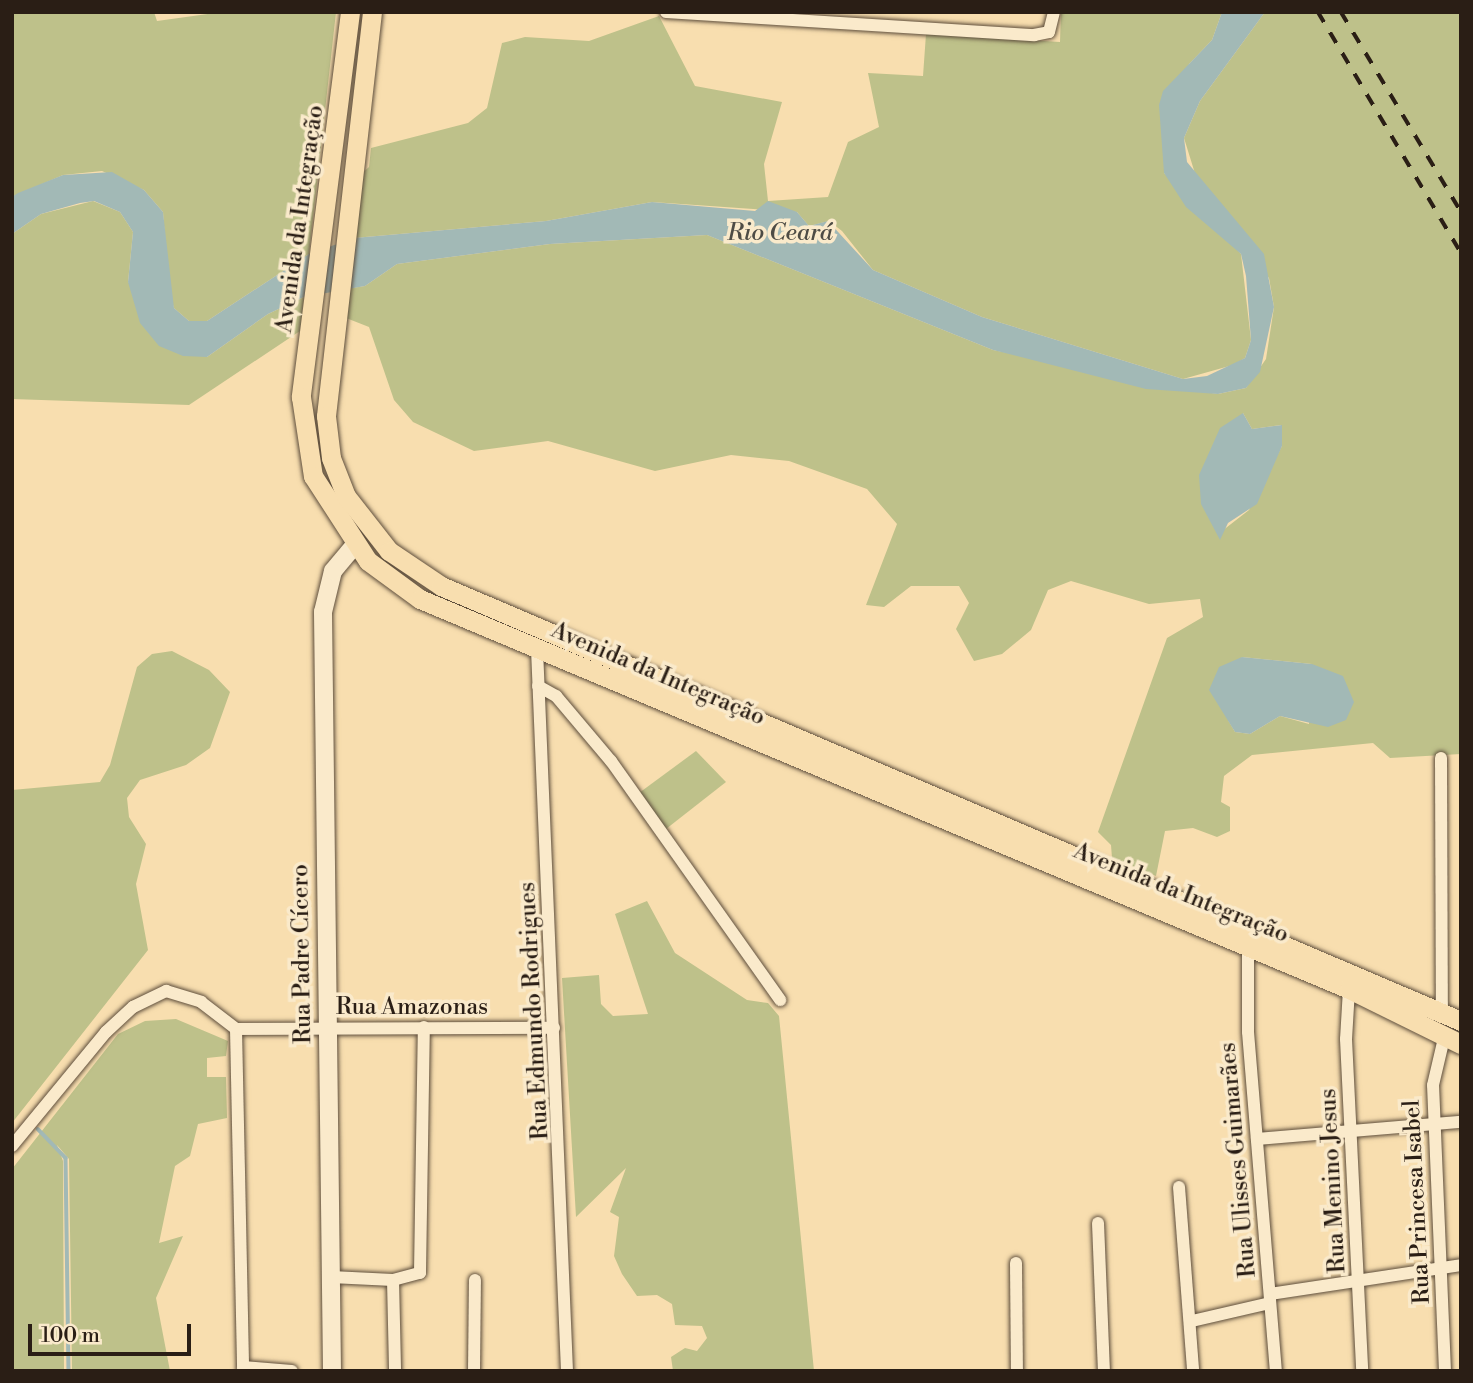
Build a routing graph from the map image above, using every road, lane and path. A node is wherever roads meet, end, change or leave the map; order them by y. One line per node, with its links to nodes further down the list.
1 (350, 12): 7 (main road, Avenida da Integração)
2 (372, 12): 8 (main road, Avenida da Integração)
3 (667, 12): 4 (street)
4 (781, 15): 6 (street)
5 (1054, 16): 6 (street)
6 (912, 19)
7 (355, 545): 9 (main road, Avenida da Integração); 23 (street, Rua Padre Cícero)
8 (506, 613): 9 (main road); 13 (main road, Avenida da Integração)
9 (499, 633): 10 (main road, Avenida da Integração)
10 (537, 649): 11 (street, Rua Edmundo Rodrigues); 15 (main road, Avenida da Integração)
11 (538, 686): 19 (street); 24 (street, Rua Edmundo Rodrigues)
12 (1441, 758): 20 (street)
13 (1129, 876): 14 (main road, Avenida da Integração); 15 (main road)
14 (1158, 889): 16 (main road); 20 (main road, Avenida da Integração)
15 (1121, 896): 16 (main road, Avenida da Integração)
16 (1150, 908): 17 (main road, Avenida da Integração)
17 (1248, 946): 18 (main road, Avenida da Integração); 30 (street, Rua Ulisses Guimarães)
18 (1349, 989): 26 (main road, Avenida da Integração); 29 (street, Rua Menino Jesus)
19 (780, 1000)
20 (1442, 1010): 21 (main road, Avenida da Integração)
21 (1461, 1021)
22 (424, 1027): 23 (street, Rua Amazonas); 24 (street, Rua Amazonas); 39 (street)
23 (328, 1028): 25 (street, Rua Amazonas); 37 (street, Rua Padre Cícero)
24 (554, 1028): 48 (street, Rua Edmundo Rodrigues)
25 (236, 1029): 31 (street); 43 (street)
26 (1453, 1039): 28 (street, Rua Princesa Isabel)
27 (1461, 1122): 28 (street)
28 (1434, 1126): 29 (street); 36 (street, Rua Princesa Isabel)
29 (1350, 1133): 30 (street); 38 (street, Rua Menino Jesus)
30 (1257, 1139): 41 (street, Rua Ulisses Guimarães)
31 (12, 1146)
32 (1180, 1187): 42 (street)
33 (1098, 1223): 50 (street)
34 (1016, 1263): 49 (street)
35 (1461, 1265): 36 (street)
36 (1441, 1269): 38 (street); 54 (street, Rua Princesa Isabel)
37 (331, 1277): 39 (street); 45 (street, Rua Padre Cícero)
38 (1359, 1279): 41 (street); 53 (street, Rua Menino Jesus)
39 (393, 1280): 46 (street)
40 (475, 1280): 47 (street)
41 (1270, 1298): 42 (street); 52 (street, Rua Ulisses Guimarães)
42 (1192, 1321): 51 (street)
43 (243, 1369): 44 (street)
44 (292, 1371)
45 (332, 1371)
46 (395, 1371)
47 (474, 1371)
48 (567, 1371)
49 (1017, 1371)
50 (1104, 1371)
51 (1193, 1371)
52 (1276, 1371)
53 (1362, 1371)
54 (1445, 1371)

